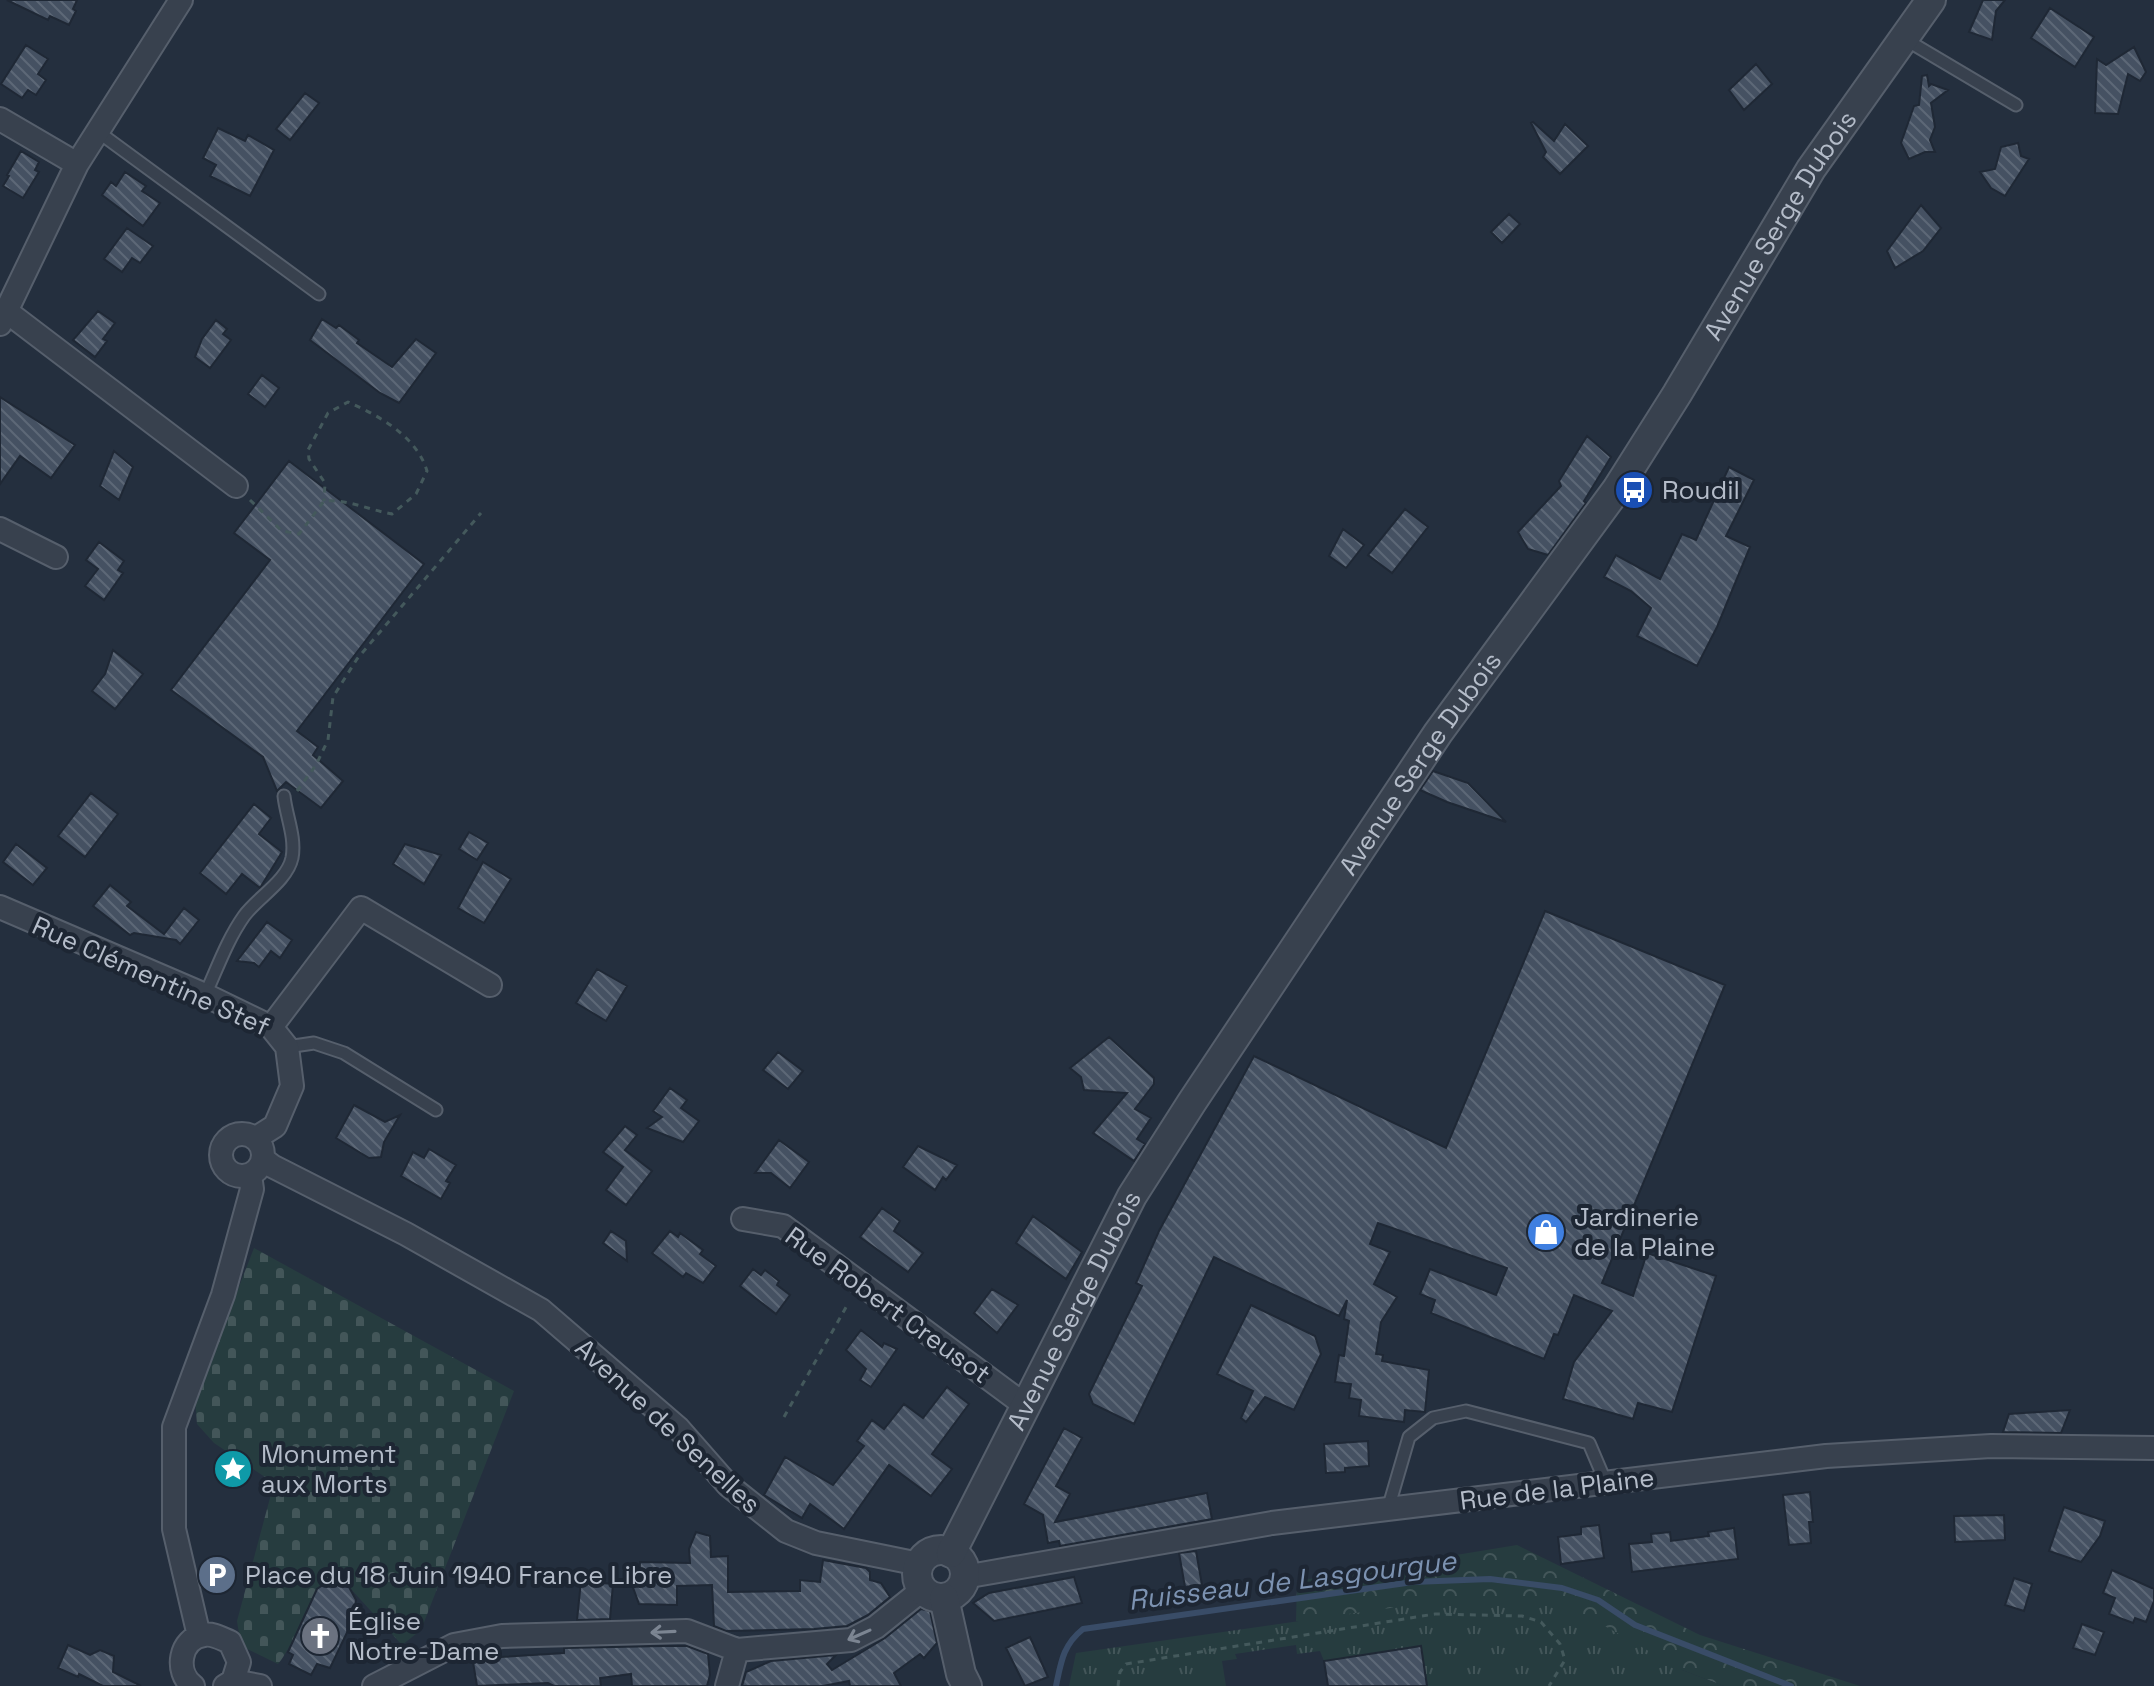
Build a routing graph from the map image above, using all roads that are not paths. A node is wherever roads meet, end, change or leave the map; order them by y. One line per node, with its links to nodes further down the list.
1 (181, 0): 6 (street)
2 (1931, 0): 3 (street, Avenue Serge Dubois)
3 (1902, 38): 4 (lane); 22 (street, Avenue Serge Dubois)
4 (2016, 105)
5 (0, 119): 7 (street)
6 (97, 131): 7 (street); 8 (lane)
7 (77, 164): 9 (street)
8 (319, 294)
9 (3, 318): 10 (street)
10 (236, 486)
11 (0, 529): 12 (street)
12 (56, 557)
13 (284, 802): 16 (lane)
14 (0, 907): 16 (street, Rue Clémentine Stef)
15 (490, 985): 17 (street)
16 (205, 995): 17 (street, Rue Clémentine Stef)
17 (271, 1027): 18 (street, Rue Clémentine Stef)
18 (287, 1047): 19 (lane); 20 (street, Rue Clémentine Stef)
19 (436, 1110)
20 (256, 1158): 27 (street, Avenue de Senelles); 28 (street)
21 (743, 1219): 22 (street, Rue Robert Creusot)
22 (1026, 1406): 26 (street, Avenue Serge Dubois)
23 (2154, 1448): 24 (street, Rue de la Plaine)
24 (1606, 1483): 25 (street, Rue de la Plaine); 25 (lane)
25 (1388, 1509): 26 (street, Rue de la Plaine)
26 (958, 1565): 27 (street, Avenue Serge Dubois); 27 (street)
27 (929, 1584): 29 (street, one-way to 29); 35 (street)
28 (199, 1636): 30 (street); 31 (street)
29 (737, 1650): 33 (street, one-way to 33); 34 (street)
30 (185, 1682)
31 (229, 1684): 32 (street)
32 (260, 1686)
33 (374, 1686)
34 (727, 1686)
35 (967, 1686)

